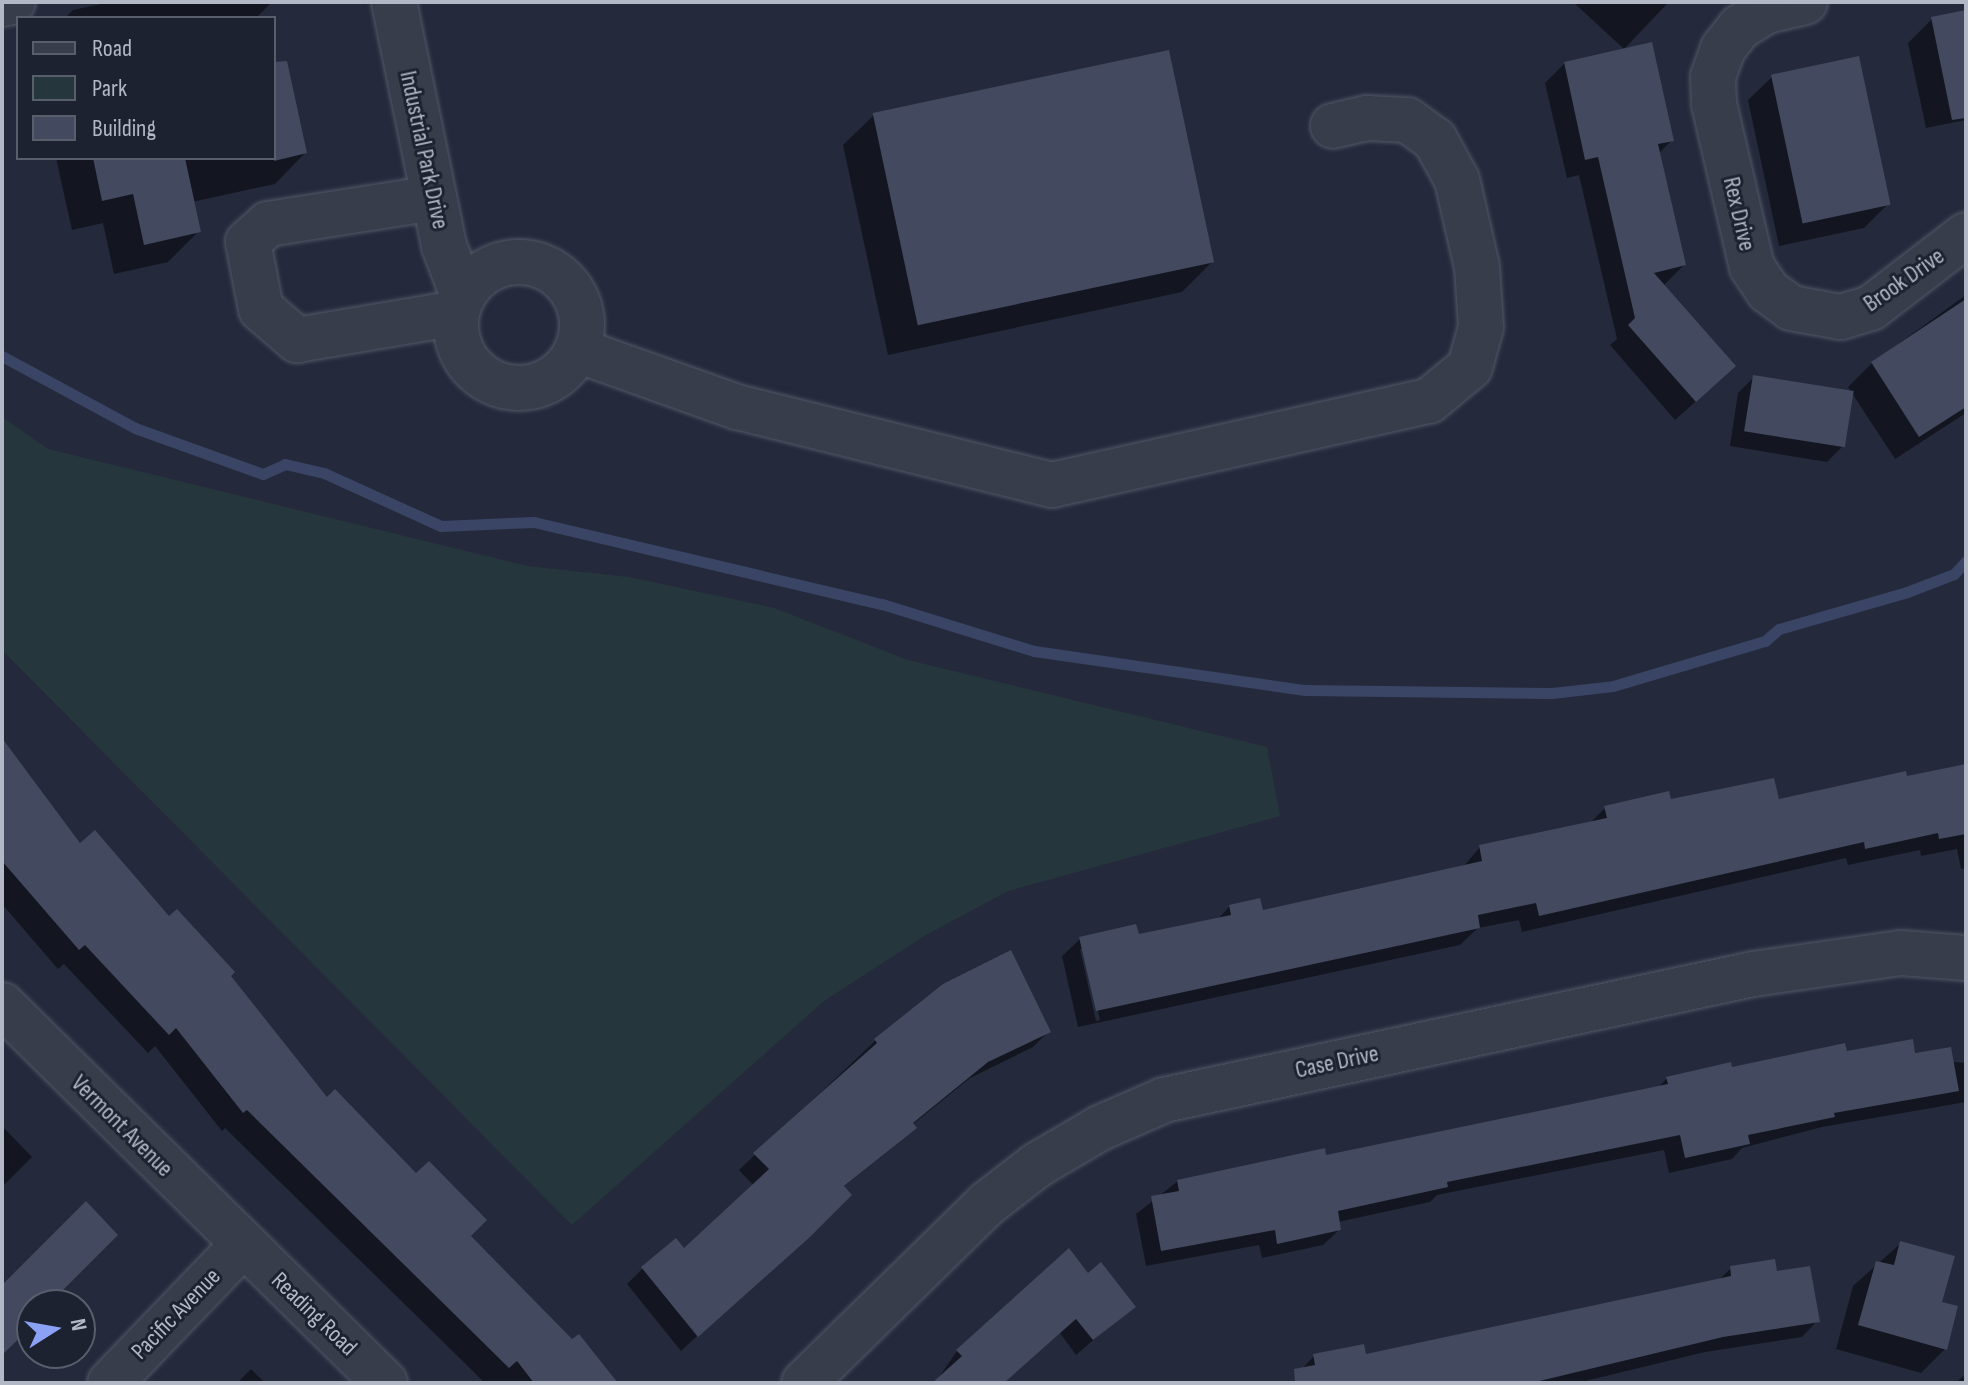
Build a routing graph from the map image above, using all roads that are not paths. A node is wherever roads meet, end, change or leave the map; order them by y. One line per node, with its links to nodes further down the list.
1 (13, 2): 4 (street)
2 (394, 2): 6 (street, Industrial Park Drive)
3 (1805, 2): 9 (street, Rex Drive)
4 (2, 4)
5 (1333, 126): 10 (street)
6 (434, 198): 8 (street, Industrial Park Drive); 8 (street)
7 (1966, 235): 9 (street, Brook Drive)
8 (460, 304): 10 (street, Industrial Park Drive); 10 (street)
9 (1791, 308)
10 (577, 350)
11 (1966, 958): 16 (street, Case Drive)
12 (2, 1005): 13 (street, Vermont Avenue)
13 (242, 1246): 14 (street, Pacific Avenue); 15 (street, Reading Road)
14 (110, 1383)
15 (385, 1383)
16 (804, 1383)

